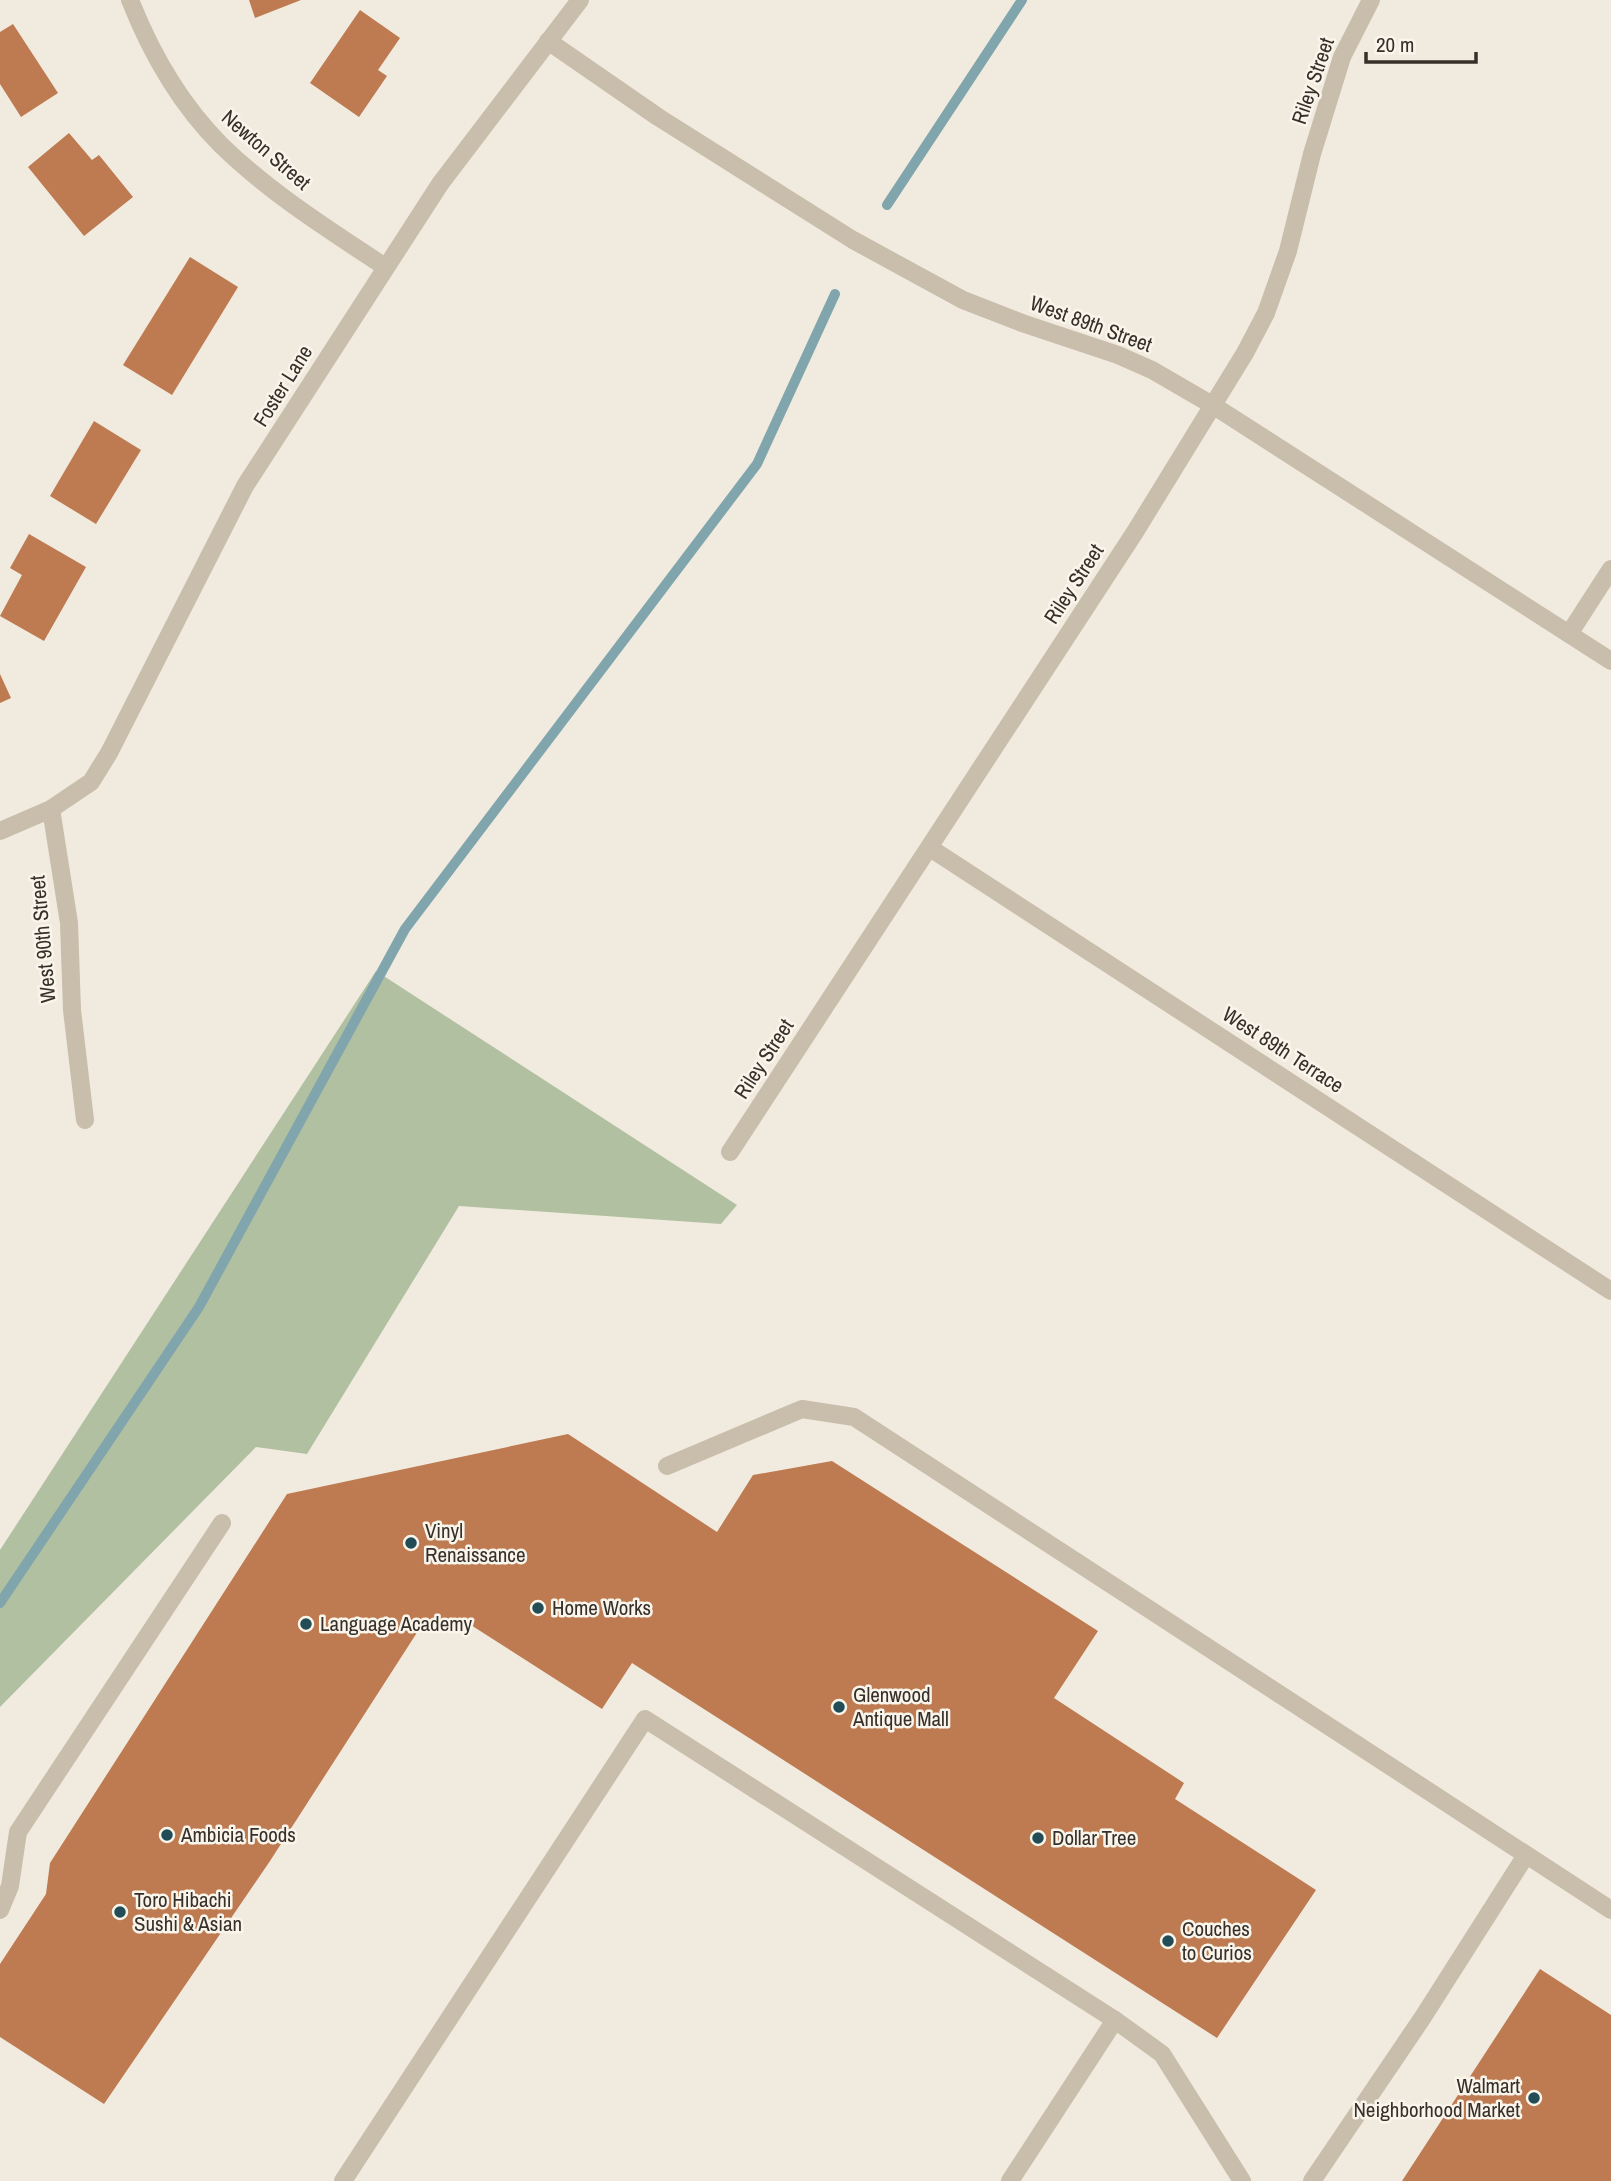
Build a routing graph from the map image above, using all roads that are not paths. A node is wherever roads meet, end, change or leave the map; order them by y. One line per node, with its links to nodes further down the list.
1 (130, 0): 5 (street, Newton Street)
2 (580, 0): 4 (street, Foster Lane)
3 (1371, 0): 6 (street, Riley Street)
4 (548, 41): 5 (street, Foster Lane); 6 (street, West 89th Street)
5 (384, 267): 10 (street, Foster Lane)
6 (1214, 407): 8 (street, West 89th Street); 12 (street, Riley Street)
7 (1611, 569): 8 (street)
8 (1569, 634): 9 (street, West 89th Street)
9 (1611, 661)
10 (51, 809): 11 (street); 13 (street, West 90th Street)
11 (0, 831)
12 (930, 848): 14 (street, Riley Street); 15 (street, West 89th Terrace)
13 (85, 1120)
14 (730, 1152)
15 (1611, 1291)
16 (667, 1466): 18 (street)
17 (222, 1522): 19 (street)
18 (1526, 1855): 20 (street); 25 (street)
19 (0, 1910)
20 (1611, 1910)
21 (1115, 2020): 22 (street); 23 (street); 24 (street)
22 (343, 2181)
23 (1010, 2181)
24 (1242, 2181)
25 (1312, 2181)

